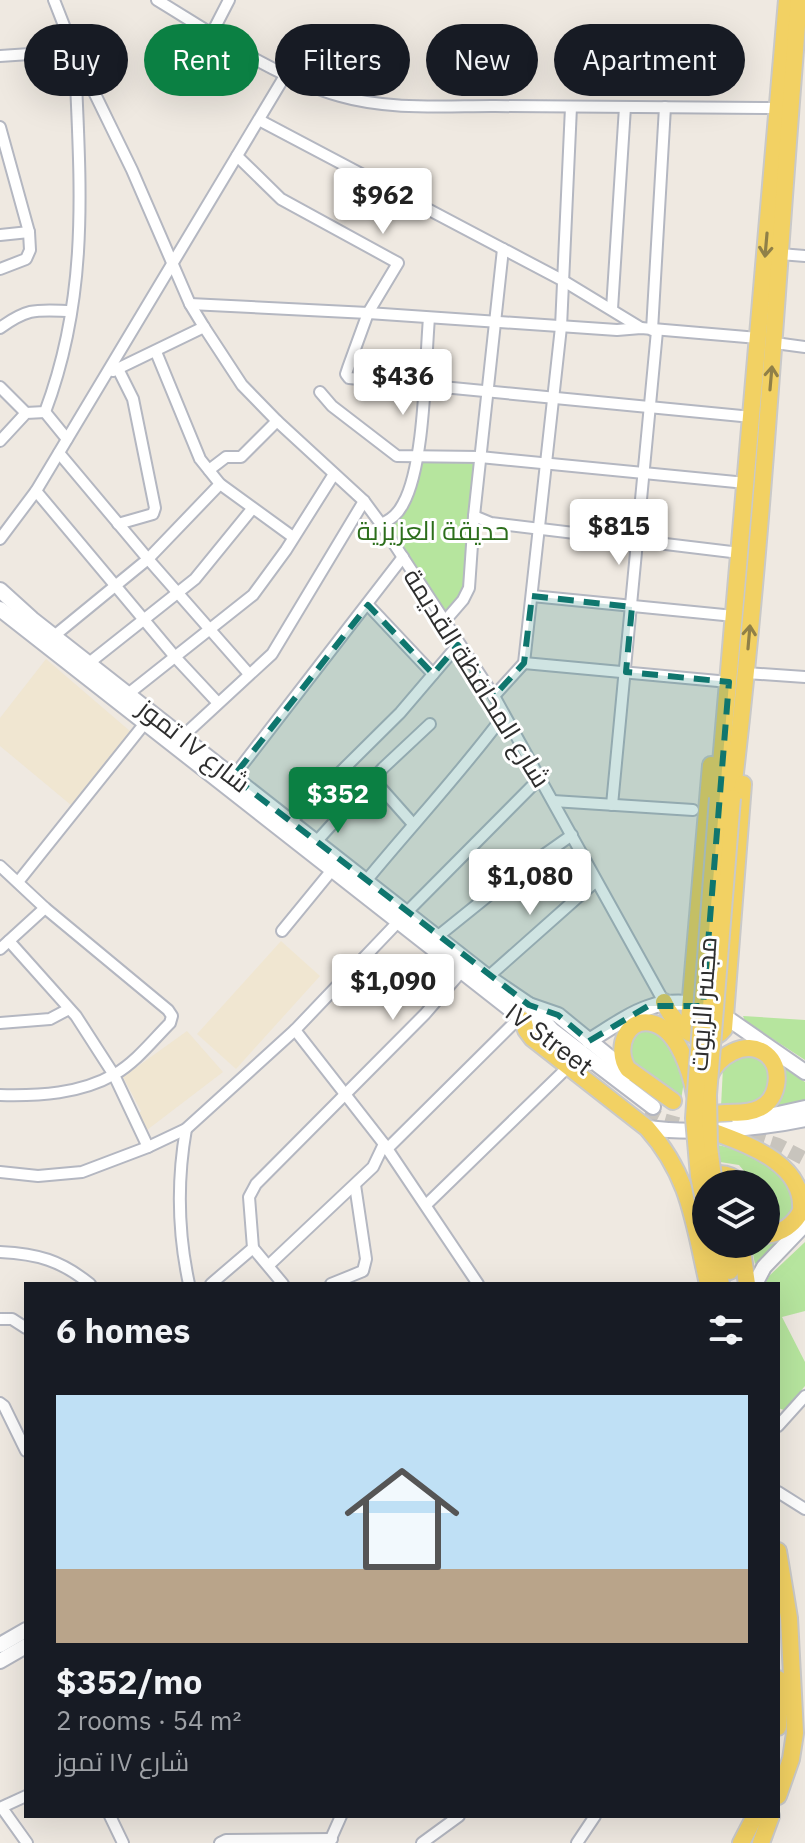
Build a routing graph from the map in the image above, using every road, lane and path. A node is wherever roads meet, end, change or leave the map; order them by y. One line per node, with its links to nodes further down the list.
1 (54, 0): 7 (street)
2 (157, 0): 8 (street)
3 (229, 0): 9 (street)
4 (787, 0): 20 (main road)
5 (799, 0): 6 (main road); 12 (main road)
6 (805, 1)
7 (63, 24)
8 (197, 24)
9 (217, 24)
10 (24, 55): 11 (street)
11 (0, 56)
12 (798, 91): 27 (main road)
13 (275, 93): 21 (street)
14 (77, 96): 34 (street)
15 (96, 96): 29 (street, شارع المحافظة القديمة)
16 (340, 96): 17 (street)
17 (571, 107): 18 (street); 31 (street)
18 (625, 107): 19 (street); 33 (street)
19 (665, 107): 20 (street); 41 (street)
20 (778, 108): 42 (main road, one-way to 42)
21 (259, 120): 23 (street); 26 (street)
22 (0, 127): 24 (street)
23 (237, 156): 29 (street); 35 (street)
24 (29, 232): 25 (street); 30 (street)
25 (0, 235)
26 (503, 249): 31 (street); 37 (street)
27 (780, 254): 28 (street); 42 (main road)
28 (805, 256)
29 (173, 266): 32 (street, شارع المحافظة القديمة); 46 (street)
30 (0, 269)
31 (562, 280): 33 (street); 39 (street)
32 (190, 304): 35 (street); 38 (street, شارع المحافظة القديمة)
33 (612, 309): 41 (street)
34 (71, 311): 40 (street); 53 (street)
35 (368, 313): 36 (street); 48 (street)
36 (429, 318): 37 (street); 48 (street)
37 (495, 322): 39 (street); 50 (street)
38 (204, 327): 44 (street); 56 (street, شارع المحافظة القديمة)
39 (561, 327): 41 (street); 51 (street)
40 (0, 328)
41 (650, 330): 42 (street); 52 (street)
42 (766, 340): 43 (street); 55 (main road); 98 (main road, one-way to 42)
43 (805, 347)
44 (156, 352): 45 (street); 63 (street)
45 (118, 369): 46 (street); 72 (street)
46 (106, 374): 57 (street)
47 (0, 387): 54 (street)
48 (423, 387): 50 (street); 60 (street)
49 (320, 392): 60 (street)
50 (488, 393): 51 (street); 61 (street)
51 (554, 399): 52 (street); 62 (street)
52 (651, 407): 55 (street); 65 (street)
53 (45, 412): 54 (street); 57 (street)
54 (26, 413): 58 (street)
55 (752, 417): 66 (main road)
56 (277, 421): 63 (street); 64 (street, شارع المحافظة القديمة)
57 (67, 439): 59 (street)
58 (0, 441)
59 (59, 453): 68 (street); 72 (street)
60 (417, 457): 61 (street); 73 (street)
61 (480, 457): 62 (street); 71 (street)
62 (547, 464): 65 (street); 74 (street)
63 (209, 470): 67 (street)
64 (334, 474): 69 (street, شارع المحافظة القديمة); 75 (street)
65 (645, 475): 66 (street); 77 (street)
66 (746, 483): 78 (main road)
67 (220, 484): 70 (street); 80 (street)
68 (36, 491): 76 (street); 81 (street)
69 (364, 501): 73 (street, شارع المحافظة القديمة); 99 (street)
70 (252, 509): 75 (street); 83 (street)
71 (474, 516): 74 (street); 90 (street)
72 (118, 524): 80 (street)
73 (381, 524): 79 (street, شارع المحافظة القديمة)
74 (540, 529): 77 (street); 84 (street)
75 (293, 537): 91 (street)
76 (0, 539)
77 (639, 541): 78 (street); 86 (street)
78 (740, 553): 88 (main road)
79 (403, 557): 85 (street); 90 (street, شارع المحافظة القديمة)
80 (148, 559): 81 (street); 83 (street)
81 (116, 587): 89 (street); 92 (street)
82 (0, 590): 92 (main road, شارع ١٧ تموز)
83 (178, 594): 89 (street); 91 (street)
84 (532, 596): 86 (street); 96 (street)
85 (368, 605): 100 (street); 112 (street)
86 (632, 607): 88 (street); 97 (street)
87 (0, 609): 108 (main road, ١٧ Street)
88 (734, 616): 102 (main road)
89 (145, 621): 94 (street); 95 (street)
90 (444, 622): 93 (street, شارع المحافظة القديمة)
91 (210, 631): 94 (street); 99 (street)
92 (54, 636): 95 (main road, شارع ١٧ تموز)
93 (458, 645): 100 (street); 104 (street, شارع المحافظة القديمة)
94 (176, 658): 103 (street); 106 (street)
95 (89, 663): 103 (main road, شارع ١٧ تموز)
96 (524, 663): 97 (street); 104 (street)
97 (626, 672): 102 (street); 117 (street)
98 (746, 673): 101 (street); 111 (main road)
99 (249, 674): 106 (street)
100 (433, 674): 119 (street)
101 (805, 677)
102 (729, 682): 105 (main road)
103 (128, 694): 110 (main road, شارع ١٧ تموز)
104 (494, 696): 107 (street, شارع المحافظة القديمة)
105 (726, 701): 115 (main road); 138 (main road)
106 (218, 703): 110 (street)
107 (504, 715): 113 (street, شارع المحافظة القديمة); 120 (street)
108 (145, 723): 124 (main road, ١٧ Street); 126 (street)
109 (430, 724): 114 (street)
110 (182, 737): 112 (main road, شارع ١٧ تموز)
111 (739, 741): 115 (main road); 141 (main road)
112 (233, 777): 119 (main road, شارع ١٧ تموز)
113 (540, 778): 116 (street, شارع المحافظة القديمة); 129 (street)
114 (373, 779): 120 (street); 122 (street)
115 (725, 798): 149 (main road, مجسر الزيوت, bridge); 153 (main road, مجسر الزيوت, bridge)
116 (553, 801): 117 (street); 121 (street, شارع المحافظة القديمة)
117 (612, 805): 118 (street)
118 (693, 810)
119 (290, 822): 122 (main road, شارع ١٧ تموز)
120 (413, 824): 125 (street)
121 (572, 835): 127 (street, شارع المحافظة القديمة); 131 (street)
122 (316, 842): 125 (main road, شارع ١٧ تموز)
123 (0, 866): 126 (street)
124 (332, 870): 129 (main road, ١٧ Street); 130 (street)
125 (366, 881): 129 (main road, شارع ١٧ تموز)
126 (18, 882): 128 (street)
127 (595, 882): 136 (street); 137 (street, شارع المحافظة القديمة)
128 (45, 908): 132 (street); 148 (street)
129 (402, 917): 131 (main road, شارع ١٧ تموز); 134 (main road, ١٧ Street); 143 (street)
130 (282, 931)
131 (437, 937): 134 (main road, شارع ١٧ تموز)
132 (9, 941): 133 (street); 139 (street)
133 (0, 949)
134 (450, 954): 135 (main road, ١٧ Street); 136 (main road, شارع ١٧ تموز)
135 (462, 971): 140 (main road, ١٧ Street); 150 (street)
136 (488, 977): 140 (main road, شارع ١٧ تموز)
137 (664, 1002): 138 (main road); 144 (main road); 145 (main road)
138 (691, 1003): 141 (main road); 144 (main road)
139 (69, 1009): 142 (street); 148 (street)
140 (524, 1014): 145 (main road); 146 (main road); 155 (main road, ١٧ Street); 159 (street)
141 (727, 1018): 144 (main road); 147 (main road)
142 (0, 1023)
143 (295, 1030): 150 (street); 158 (street)
144 (688, 1032)
145 (589, 1041): 152 (main road)
146 (569, 1066): 155 (main road); 167 (street)
147 (805, 1072)
148 (114, 1075): 151 (street); 160 (street)
149 (709, 1077): 157 (main road); 162 (main road, مجسر الزيوت, bridge)
150 (346, 1093): 159 (street); 170 (street)
151 (0, 1095)
152 (673, 1101): 153 (main road); 157 (main road)
153 (696, 1101): 161 (main road, مجسر الزيوت, bridge)
154 (805, 1108): 157 (main road)
155 (649, 1115): 157 (main road); 166 (main road)
156 (805, 1119): 157 (main road)
157 (710, 1122): 169 (main road)
158 (186, 1129): 160 (street); 177 (street)
159 (386, 1146): 164 (street); 167 (street)
160 (148, 1147): 163 (street)
161 (699, 1170)
162 (713, 1170)
163 (0, 1172)
164 (355, 1185): 175 (street); 180 (street)
165 (692, 1193): 166 (main road)
166 (689, 1203): 182 (main road)
167 (426, 1205): 181 (street)
168 (805, 1224): 186 (main road)
169 (780, 1230)
170 (253, 1248): 175 (street); 178 (street)
171 (0, 1252): 176 (street)
172 (716, 1258): 183 (main road)
173 (727, 1258): 184 (main road)
174 (743, 1258): 185 (main road)
175 (269, 1265): 179 (street)
176 (87, 1282)
177 (189, 1282)
178 (213, 1282)
179 (282, 1282)
180 (336, 1282)
181 (477, 1282)
182 (707, 1282)
183 (721, 1282)
184 (732, 1282)
185 (747, 1282)
186 (756, 1282)
187 (0, 1319): 188 (street)
188 (24, 1327)
189 (805, 1396): 191 (street)
190 (0, 1403): 194 (street)
191 (794, 1408): 192 (street); 193 (street)
192 (805, 1417)
193 (780, 1424)
194 (24, 1447)
195 (780, 1493): 196 (street)
196 (805, 1509)
197 (780, 1563): 202 (main road)
198 (24, 1631): 199 (main road)
199 (0, 1645)
200 (24, 1647): 201 (main road)
201 (0, 1661)
202 (799, 1700): 203 (main road)
203 (780, 1790)
204 (24, 1797): 205 (street)
205 (1, 1808): 213 (street)
206 (111, 1818): 214 (street)
207 (340, 1818): 212 (street)
208 (456, 1818): 216 (street)
209 (594, 1818): 217 (street)
210 (754, 1818): 218 (main road)
211 (770, 1818): 219 (main road)
212 (330, 1841): 215 (street)
213 (27, 1843)
214 (123, 1843)
215 (220, 1843)
216 (422, 1843)
217 (577, 1843)
218 (741, 1843)
219 (761, 1843)

